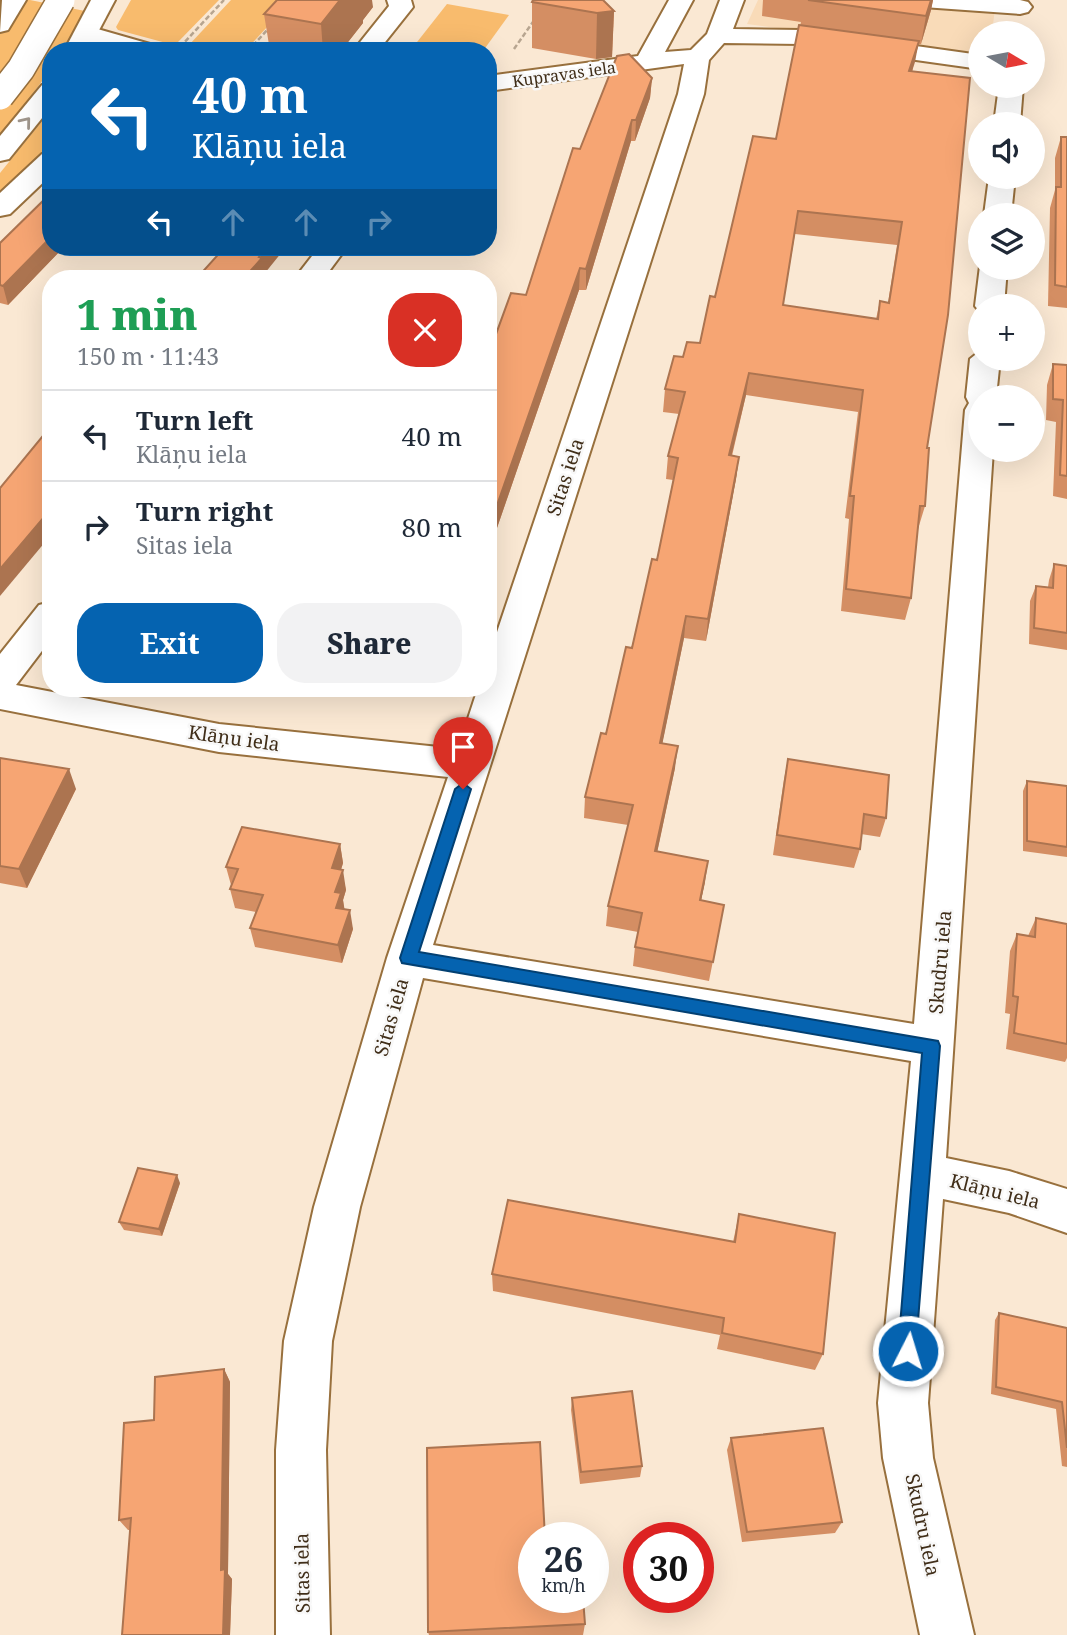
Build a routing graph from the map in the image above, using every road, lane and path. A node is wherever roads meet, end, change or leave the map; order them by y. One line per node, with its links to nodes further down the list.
1 (13, 0): 12 (main road)
2 (61, 0): 22 (main road, bridge)
3 (103, 0): 13 (main road)
4 (225, 0): 14 (path)
5 (399, 0): 16 (main road)
6 (681, 0): 19 (main road)
7 (732, 0): 17 (main road)
8 (923, 0): 9 (main road)
9 (1020, 4)
10 (541, 10): 20 (path)
11 (276, 20): 15 (path)
12 (0, 25)
13 (81, 42)
14 (186, 42)
15 (256, 42)
16 (372, 42)
17 (707, 47): 18 (main road, Kupravas iela); 19 (main road, Kupravas iela); 32 (main road, Sitas iela)
18 (968, 60)
19 (647, 62): 21 (main road, Kupravas iela)
20 (497, 73)
21 (497, 83)
22 (0, 96)
23 (42, 101): 24 (main road, one-way to 23)
24 (0, 153)
25 (42, 168): 26 (main road)
26 (0, 208)
27 (326, 256): 28 (main road)
28 (315, 270)
29 (976, 462): 37 (main road, Skudru iela)
30 (42, 626): 31 (main road)
31 (0, 680)
32 (497, 686)
33 (0, 695): 35 (main road, Klāņu iela)
34 (493, 697): 35 (main road, Sitas iela)
35 (471, 765): 36 (main road, Sitas iela)
36 (408, 958): 37 (main road); 40 (main road, Sitas iela)
37 (932, 1046): 38 (main road, Skudru iela)
38 (923, 1174): 39 (main road, Klāņu iela); 41 (main road, Skudru iela)
39 (1067, 1211)
40 (303, 1635)
41 (947, 1635)

